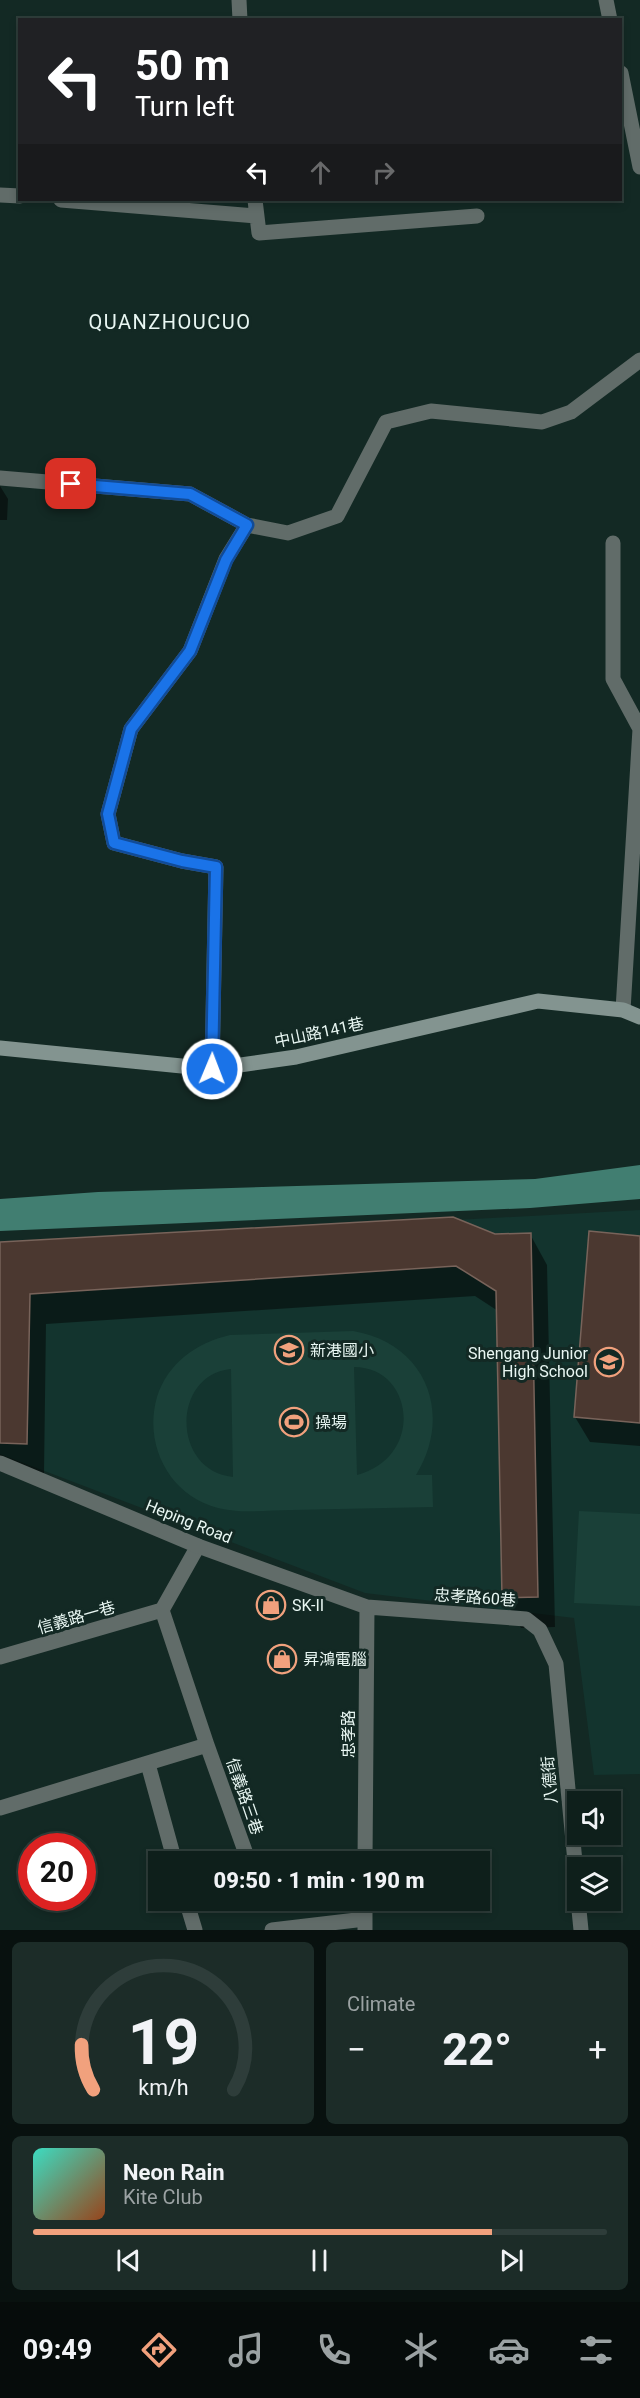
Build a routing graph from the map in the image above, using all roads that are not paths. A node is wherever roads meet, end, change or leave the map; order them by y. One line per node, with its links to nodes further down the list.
1 (239, 0): 3 (street)
2 (606, 0): 4 (street)
3 (240, 18)
4 (610, 18)
5 (622, 78): 6 (street)
6 (640, 167)
7 (0, 195): 8 (street)
8 (18, 196)
9 (73, 201): 11 (street)
10 (255, 201): 11 (street)
11 (257, 216): 12 (street)
12 (477, 216)
13 (640, 360): 15 (street)
14 (0, 478): 15 (street)
15 (247, 525): 20 (street)
16 (613, 543): 17 (street)
17 (623, 1010): 18 (street, 中山路141巷); 20 (street, 中山路141巷)
18 (640, 1017)
19 (0, 1048): 20 (street, 中山路141巷)
20 (212, 1069)
21 (0, 1463): 22 (street, Heping Road)
22 (198, 1545): 23 (street, Heping Road); 24 (street)
23 (367, 1607): 26 (street, 忠孝路60巷); 32 (street, 忠孝路)
24 (162, 1611): 25 (street, 信義路一巷); 27 (street)
25 (0, 1657)
26 (556, 1664): 33 (street, 八德街)
27 (207, 1745): 28 (street, 信義路三巷); 31 (street, 信義路三巷)
28 (148, 1764): 29 (street, 信義路三巷); 30 (street)
29 (0, 1808)
30 (172, 1851)
31 (245, 1851)
32 (365, 1851)
33 (575, 1857)
34 (189, 1911): 37 (street)
35 (579, 1911): 39 (street)
36 (365, 1925): 38 (street)
37 (195, 1930)
38 (272, 1930)
39 (581, 1930)

